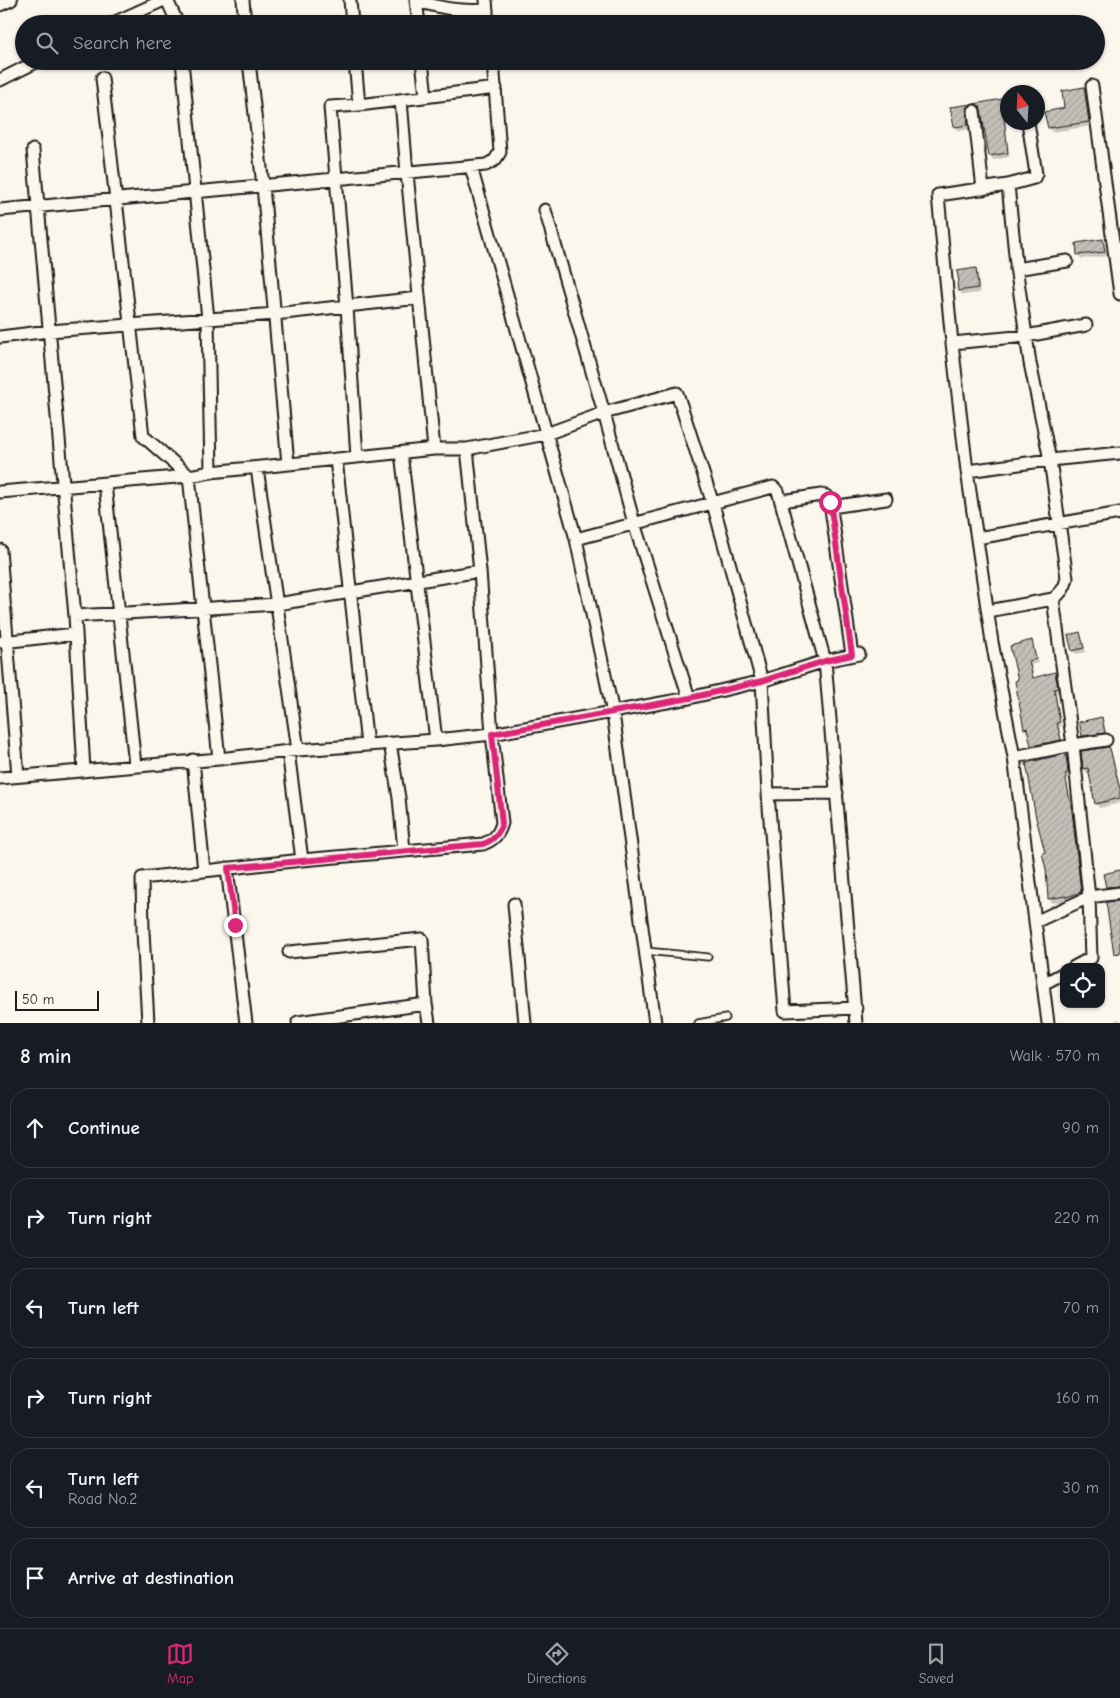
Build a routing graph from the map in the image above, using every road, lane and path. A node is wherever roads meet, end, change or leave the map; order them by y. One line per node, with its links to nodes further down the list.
1 (11, 0): 6 (street)
2 (165, 0): 8 (street); 9 (street)
3 (243, 0): 10 (street)
4 (350, 0): 11 (street)
5 (416, 0): 7 (street); 12 (street)
6 (0, 5)
7 (486, 5)
8 (131, 15)
9 (173, 15)
10 (244, 15)
11 (351, 15)
12 (418, 15)
13 (20, 70): 20 (street)
14 (183, 70): 35 (street)
15 (250, 70): 33 (street)
16 (356, 70): 25 (street)
17 (423, 70): 23 (street)
18 (494, 70): 22 (street)
19 (102, 78): 36 (street)
20 (0, 80)
21 (1092, 86): 42 (street)
22 (496, 88): 23 (street); 29 (street)
23 (426, 96): 24 (street)
24 (401, 100): 25 (street); 30 (street)
25 (359, 105): 31 (street)
26 (974, 111): 34 (street)
27 (1029, 130): 32 (street)
28 (33, 150): 37 (street)
29 (471, 167): 30 (street); 54 (street)
30 (407, 173): 31 (street); 43 (street)
31 (336, 180): 33 (street); 44 (street)
32 (1008, 185): 34 (street); 41 (street)
33 (263, 186): 35 (street); 45 (street)
34 (983, 189): 52 (street)
35 (196, 192): 36 (street); 46 (street)
36 (116, 199): 37 (street); 47 (street)
37 (38, 206): 38 (street); 49 (street)
38 (0, 210)
39 (545, 210): 53 (street)
40 (1067, 261): 41 (street)
41 (1016, 269): 50 (street)
42 (1120, 294)
43 (419, 298): 44 (street); 55 (street)
44 (347, 307): 45 (street); 59 (street)
45 (275, 314): 46 (street); 62 (street)
46 (208, 319): 47 (street); 65 (street)
47 (131, 324): 49 (street); 66 (street)
48 (1086, 325): 50 (street)
49 (49, 331): 51 (street); 68 (street)
50 (1026, 336): 52 (street); 61 (street)
51 (0, 337)
52 (952, 343): 64 (street)
53 (604, 412): 54 (street); 72 (street); 75 (street)
54 (546, 434): 56 (street); 78 (street)
55 (434, 449): 56 (street); 57 (street)
56 (467, 449): 80 (street)
57 (402, 453): 59 (street); 81 (street)
58 (1120, 453): 61 (street)
59 (357, 457): 60 (street)
60 (336, 460): 62 (street); 82 (street)
61 (1050, 460): 64 (street); 76 (street)
62 (288, 464): 63 (street)
63 (257, 468): 65 (street); 84 (street)
64 (967, 471): 77 (street)
65 (211, 472): 66 (street)
66 (189, 476): 67 (street); 85 (street)
67 (105, 484): 68 (street); 87 (street)
68 (64, 488): 69 (street); 88 (street)
69 (0, 492)
70 (886, 499): 73 (street)
71 (782, 501): 72 (street); 73 (street); 91 (street)
72 (713, 504): 75 (street); 92 (street)
73 (831, 507): 91 (street)
74 (1120, 513): 76 (street)
75 (634, 523): 78 (street); 93 (street)
76 (1060, 524): 77 (street); 83 (street)
77 (977, 538): 86 (street)
78 (576, 540): 94 (street)
79 (0, 550): 90 (street)
80 (480, 571): 81 (street); 95 (street)
81 (418, 582): 82 (street); 96 (street)
82 (350, 592): 84 (street); 99 (street)
83 (1053, 599): 86 (street); 100 (street)
84 (277, 604): 85 (street); 101 (street)
85 (203, 608): 87 (street); 103 (street)
86 (988, 611): 102 (street)
87 (119, 613): 88 (street); 105 (street)
88 (75, 616): 89 (street)
89 (75, 634): 90 (street); 106 (street)
90 (4, 642): 107 (street)
91 (825, 661): 92 (street); 109 (street)
92 (762, 681): 93 (street); 110 (street)
93 (690, 698): 94 (street)
94 (614, 713): 95 (street); 119 (street)
95 (492, 734): 96 (street); 111 (street)
96 (436, 740): 98 (street)
97 (1106, 740): 100 (street)
98 (390, 743): 99 (street); 111 (street)
99 (367, 745): 101 (street)
100 (1073, 746): 102 (street); 116 (street)
101 (293, 751): 103 (street); 112 (street)
102 (1014, 757): 118 (street)
103 (219, 759): 104 (street)
104 (192, 760): 105 (street); 114 (street)
105 (135, 765): 106 (street)
106 (84, 770): 107 (street)
107 (18, 776): 108 (street)
108 (0, 778)
109 (837, 793): 110 (street); 126 (street)
110 (768, 794): 126 (street)
111 (404, 850): 112 (street)
112 (302, 860): 113 (street)
113 (228, 868): 114 (street); 130 (street)
114 (204, 871): 129 (street)
115 (1120, 893): 116 (street)
116 (1089, 897): 118 (street); 122 (street)
117 (514, 904): 132 (street)
118 (1036, 922): 124 (street)
119 (645, 951): 121 (lane); 133 (street)
120 (289, 952): 125 (street)
121 (708, 957)
122 (1082, 963)
123 (1060, 974): 124 (street)
124 (1043, 984): 136 (street)
125 (426, 1004): 128 (street); 131 (street)
126 (856, 1008): 135 (street)
127 (726, 1018): 134 (lane)
128 (298, 1022)
129 (148, 1023)
130 (246, 1023)
131 (429, 1023)
132 (525, 1023)
133 (655, 1023)
134 (698, 1023)
135 (856, 1023)
136 (1048, 1023)

